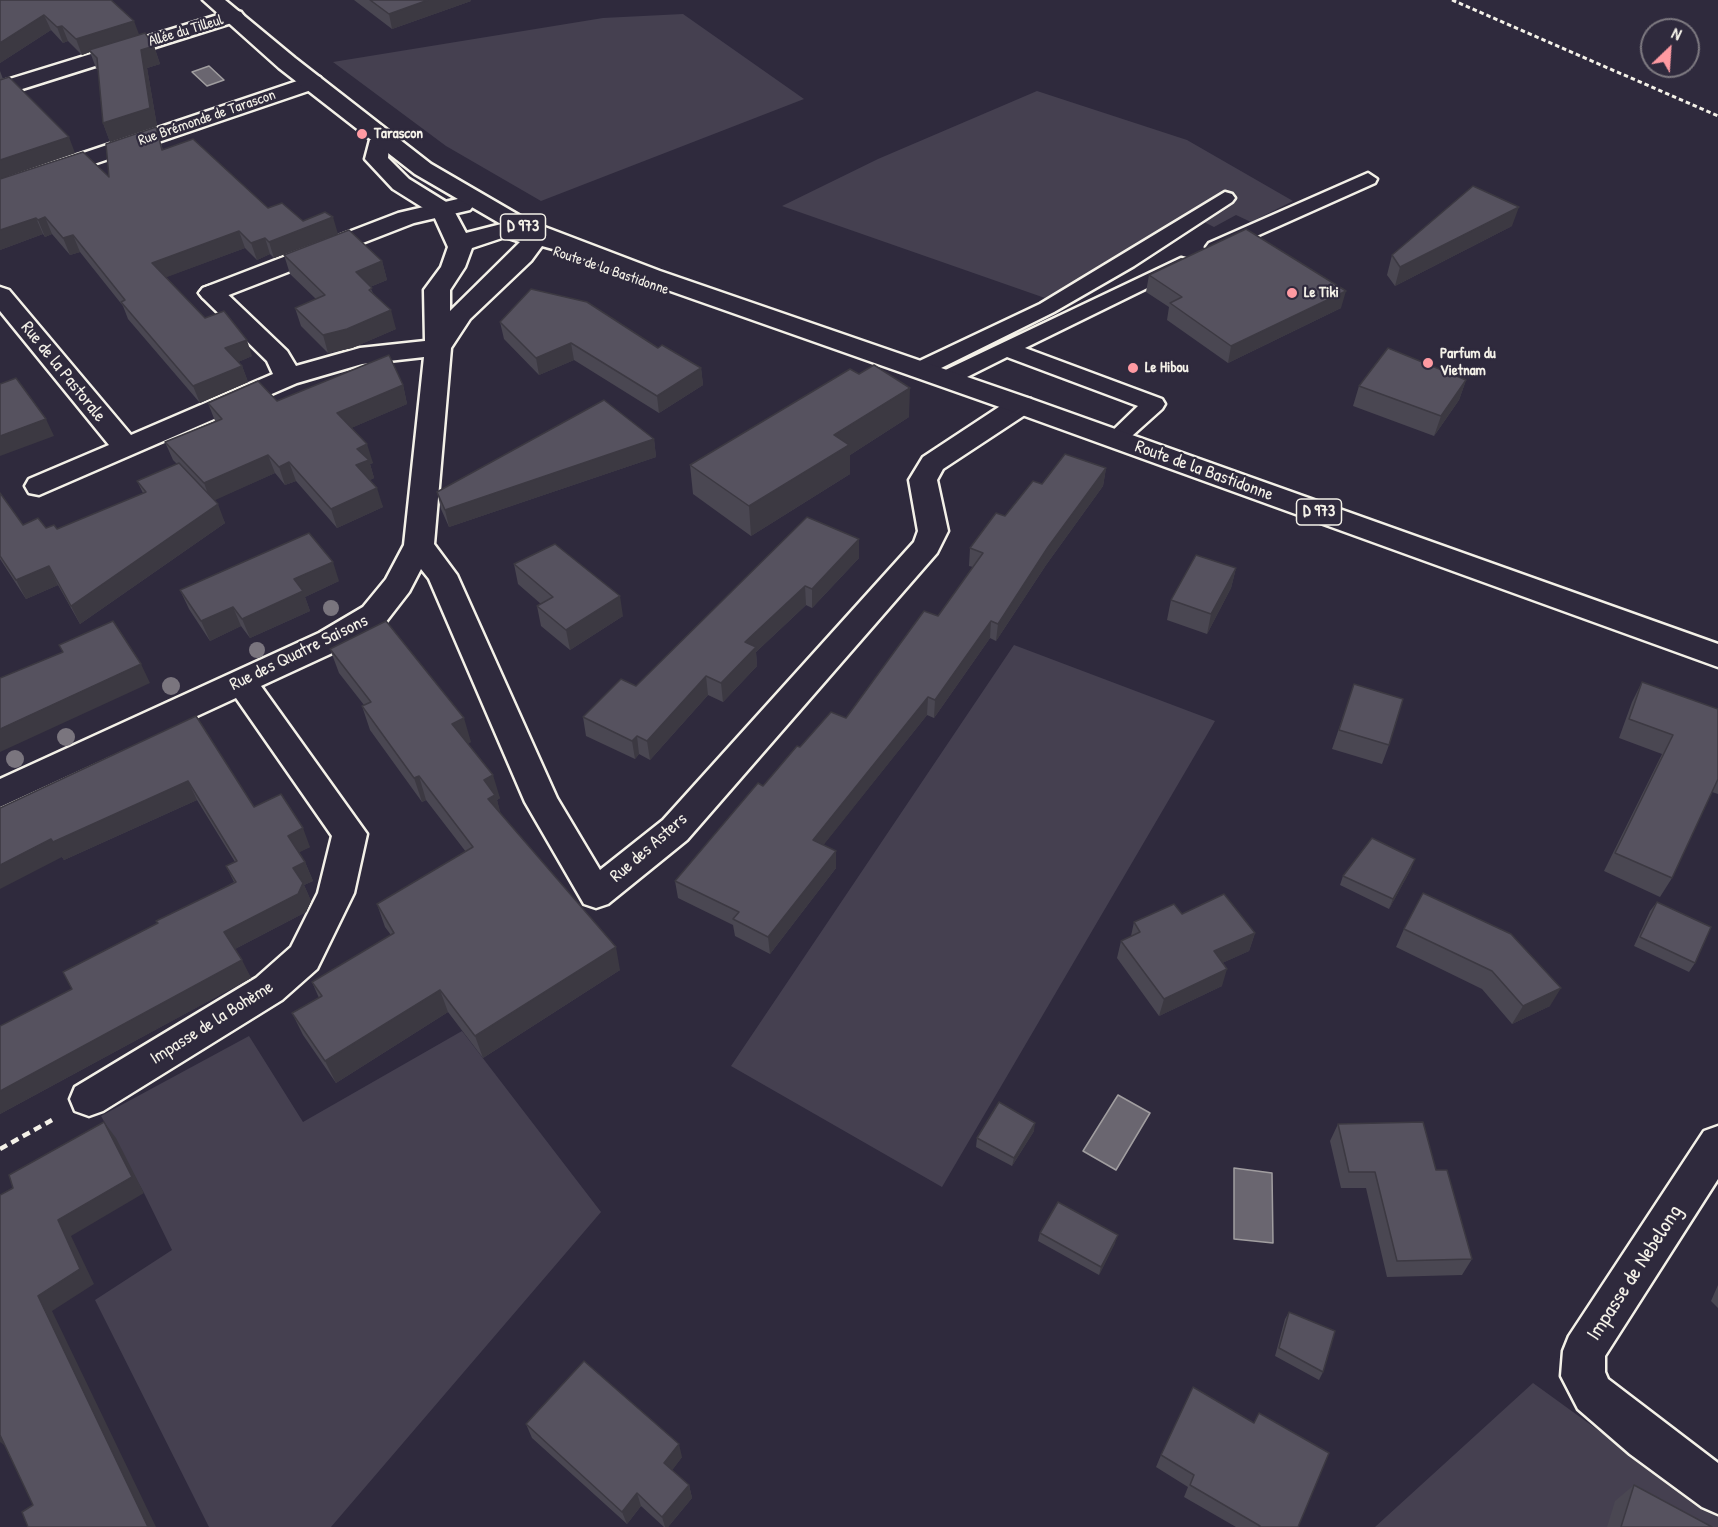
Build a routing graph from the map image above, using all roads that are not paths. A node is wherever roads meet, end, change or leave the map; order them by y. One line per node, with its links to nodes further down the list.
1 (213, 0): 2 (street, Route de la Bastidonne / D 973)
2 (234, 16): 3 (street, Route de la Bastidonne / D 973); 4 (street, Allée du Tilleul)
3 (312, 82): 5 (street, Route de la Bastidonne / D 973); 7 (street, Rue Brémonde de Tarascon)
4 (0, 89)
5 (333, 99): 9 (street, Route de la Bastidonne / D 973); 10 (street, Route de la Bastidonne / D 973)
6 (1368, 179): 15 (lane)
7 (0, 189)
8 (1225, 198): 16 (lane)
9 (452, 208): 10 (street, Route de la Bastidonne / D 973); 11 (street); 17 (street)
10 (522, 233): 11 (street); 13 (street, Rue des Quatre Saisons); 14 (street, Route de la Bastidonne / D 973); 14 (street, Route de la Bastidonne / D 973)
11 (459, 246): 13 (street, Rue des Quatre Saisons)
12 (0, 295): 21 (street, Rue de la Pastorale)
13 (438, 348): 17 (street); 23 (street, Rue des Quatre Saisons)
14 (859, 348): 16 (street, Route de la Bastidonne / D 973)
15 (1006, 349): 18 (lane); 20 (lane)
16 (919, 370): 18 (street, Route de la Bastidonne / D 973)
17 (288, 377): 21 (street)
18 (945, 379): 19 (street, Route de la Bastidonne / D 973)
19 (1021, 405): 20 (street, Route de la Bastidonne / D 973); 23 (street, Rue des Asters)
20 (1115, 439): 24 (street, Route de la Bastidonne / D 973)
21 (126, 448): 22 (street)
22 (39, 486)
23 (419, 545): 25 (street, Rue des Quatre Saisons)
24 (1718, 656)
25 (241, 682): 26 (street, Rue des Quatre Saisons); 27 (street, Impasse de la Bohème)
26 (0, 794)
27 (89, 1099)
28 (1718, 1144): 29 (street, Impasse de Nebelong)
29 (1718, 1491)

